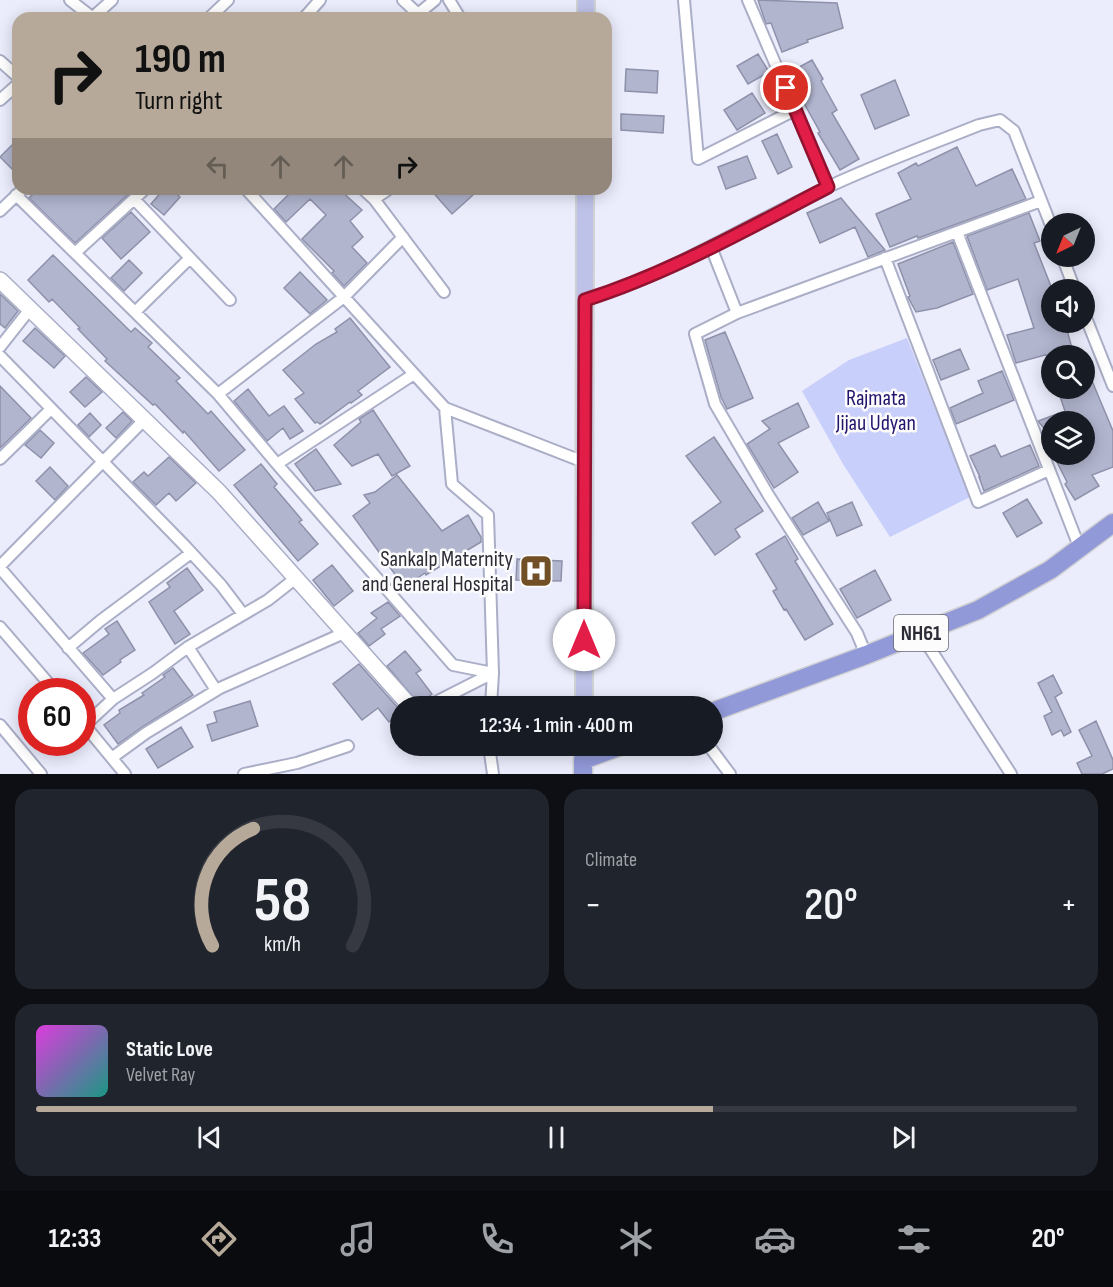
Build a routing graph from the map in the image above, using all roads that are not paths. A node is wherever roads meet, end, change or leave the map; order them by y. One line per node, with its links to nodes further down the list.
1 (70, 0): 9 (street)
2 (112, 0): 10 (street)
3 (228, 0): 11 (street)
4 (320, 0): 12 (street)
5 (403, 0): 13 (street)
6 (435, 0): 14 (street)
7 (684, 0): 19 (street)
8 (748, 0): 19 (street)
9 (85, 12)
10 (99, 12)
11 (215, 12)
12 (309, 12)
13 (413, 12)
14 (421, 12)
15 (0, 61): 16 (street)
16 (12, 72)
17 (12, 89): 18 (street)
18 (0, 100)
19 (795, 110): 20 (street)
20 (828, 187): 30 (street); 35 (street)
21 (17, 195): 31 (street)
22 (23, 195): 36 (street)
23 (138, 195): 28 (street)
24 (254, 195): 41 (street)
25 (370, 195): 29 (street)
26 (381, 195): 29 (street)
27 (585, 195): 43 (main road)
28 (134, 199): 36 (street); 37 (street)
29 (375, 199): 34 (street)
30 (1041, 201): 32 (street); 33 (street)
31 (0, 212)
32 (1046, 213)
33 (957, 232): 38 (street); 60 (street)
34 (403, 237): 40 (street); 41 (street)
35 (711, 247): 43 (street); 46 (street)
36 (75, 253): 45 (street)
37 (190, 258): 42 (street); 45 (street)
38 (885, 258): 46 (street); 60 (street)
39 (0, 280): 44 (street)
40 (444, 292)
41 (344, 297): 50 (street); 52 (street)
42 (230, 300)
43 (585, 300): 57 (main road)
44 (30, 309): 48 (street); 55 (street)
45 (135, 312): 52 (street)
46 (737, 314): 72 (street)
47 (1092, 333): 51 (street)
48 (0, 346)
49 (0, 356): 54 (street)
50 (414, 374): 53 (street); 59 (street)
51 (1113, 386)
52 (218, 394): 59 (street)
53 (446, 408): 57 (street); 73 (street)
54 (51, 409): 56 (street); 58 (street)
55 (144, 420): 58 (street); 65 (street)
56 (0, 459)
57 (584, 462): 79 (main road)
58 (103, 464): 63 (street); 64 (street)
59 (277, 464): 73 (street)
60 (1049, 470): 62 (street)
61 (1113, 523): 62 (highway, NH61)
62 (1080, 549): 69 (highway, NH61)
63 (191, 553): 66 (street); 71 (street)
64 (0, 567): 71 (street)
65 (296, 578): 66 (street); 68 (street)
66 (243, 614): 70 (street)
67 (0, 627): 74 (street)
68 (344, 633): 75 (street); 76 (street)
69 (920, 633): 72 (highway, NH61); 95 (street)
70 (188, 647): 75 (street); 80 (street)
71 (68, 648): 80 (street)
72 (866, 655): 81 (highway, NH61)
73 (493, 673): 77 (street); 78 (street)
74 (44, 678)
75 (216, 690): 88 (street)
76 (401, 696)
77 (448, 696)
78 (492, 696)
79 (584, 696)
80 (113, 699): 82 (street)
81 (723, 708)
82 (96, 713)
83 (0, 725): 90 (street)
84 (96, 737): 88 (street)
85 (348, 746): 89 (street)
86 (490, 756): 93 (street)
87 (716, 756): 94 (street)
88 (113, 757): 91 (street)
89 (299, 768): 92 (street)
90 (41, 774)
91 (125, 774)
92 (244, 774)
93 (493, 774)
94 (730, 774)
95 (1011, 774)

